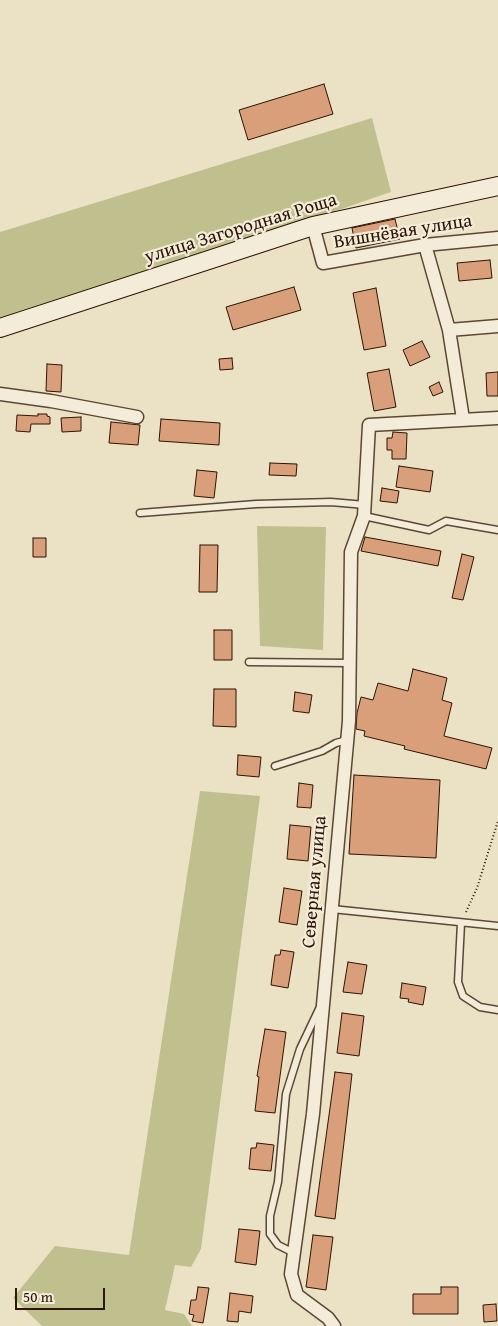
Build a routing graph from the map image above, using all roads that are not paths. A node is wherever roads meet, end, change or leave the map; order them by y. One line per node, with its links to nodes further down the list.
1 (498, 186): 2 (street, улица Загородная Роща)
2 (313, 226): 4 (street, Вишнёвая улица); 6 (street, улица Загородная Роща)
3 (498, 238): 4 (street, Вишнёвая улица)
4 (425, 245): 7 (street)
5 (498, 326): 7 (street)
6 (0, 328)
7 (449, 330): 11 (street)
8 (0, 394): 9 (street)
9 (137, 416)
10 (498, 418): 11 (street)
11 (464, 419): 12 (street, Северная улица)
12 (364, 511): 13 (lane); 14 (lane); 16 (street, Северная улица)
13 (140, 514)
14 (498, 530)
15 (249, 662): 16 (lane)
16 (350, 663): 17 (street, Северная улица)
17 (347, 740): 18 (lane); 19 (street, Северная улица)
18 (275, 766)
19 (332, 909): 20 (lane); 22 (street, Северная улица)
20 (461, 923): 21 (lane); 23 (lane)
21 (498, 926)
22 (324, 1000): 24 (street, Северная улица); 24 (lane)
23 (498, 1010)
24 (294, 1253): 25 (street, Северная улица)
25 (334, 1326)

